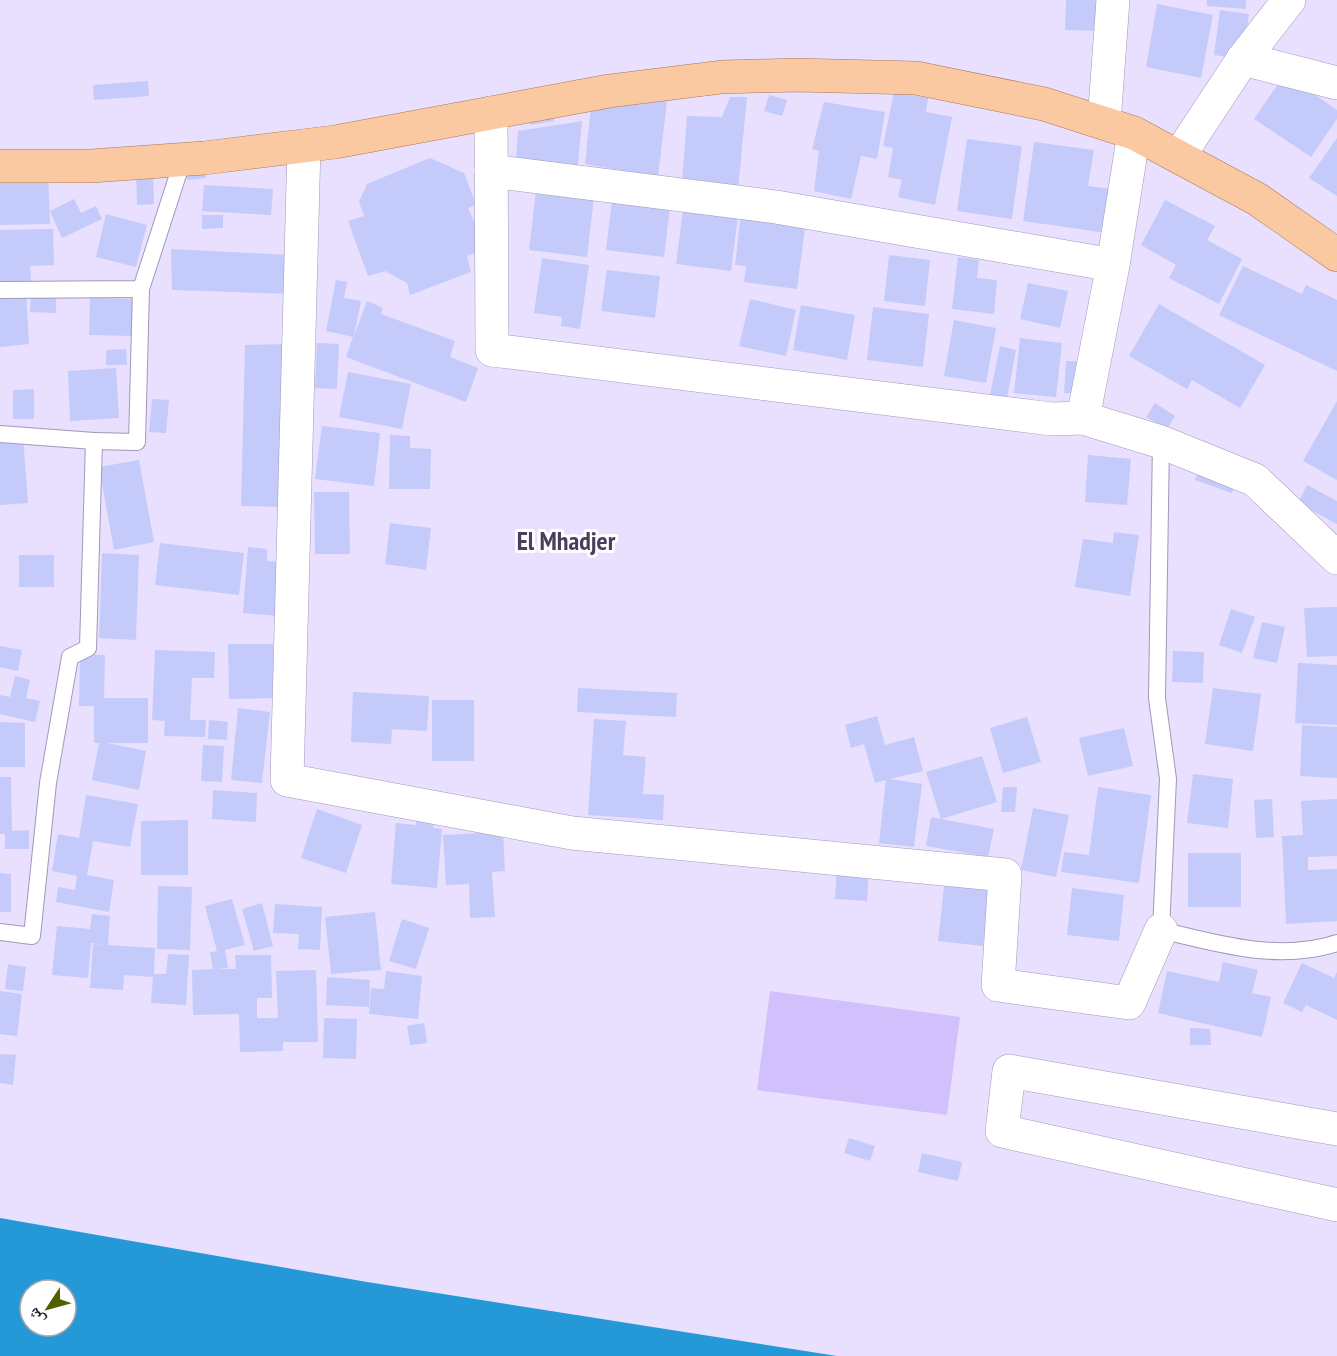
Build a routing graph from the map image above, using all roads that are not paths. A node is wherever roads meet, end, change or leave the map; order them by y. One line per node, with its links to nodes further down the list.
1 (1113, 0): 6 (street)
2 (1289, 0): 3 (street)
3 (1243, 59): 4 (street); 9 (street)
4 (1337, 83)
5 (491, 113): 6 (main road); 8 (main road); 12 (street)
6 (1104, 123): 7 (main road)
7 (1134, 133): 9 (main road); 14 (street)
8 (304, 146): 10 (main road); 22 (street)
9 (1179, 156): 13 (main road)
10 (183, 159): 11 (main road); 15 (lane)
11 (0, 166)
12 (491, 171): 14 (street); 17 (street)
13 (1337, 255)
14 (1113, 265): 17 (street)
15 (141, 289): 16 (lane); 19 (lane)
16 (0, 290)
17 (1083, 418): 20 (street)
18 (0, 434): 19 (lane)
19 (94, 441): 23 (lane)
20 (1161, 442): 21 (street); 22 (lane)
21 (1337, 558)
22 (1161, 930): 24 (lane)
23 (0, 932)
24 (1337, 943)
25 (1337, 1129): 26 (street)
26 (1337, 1205)

